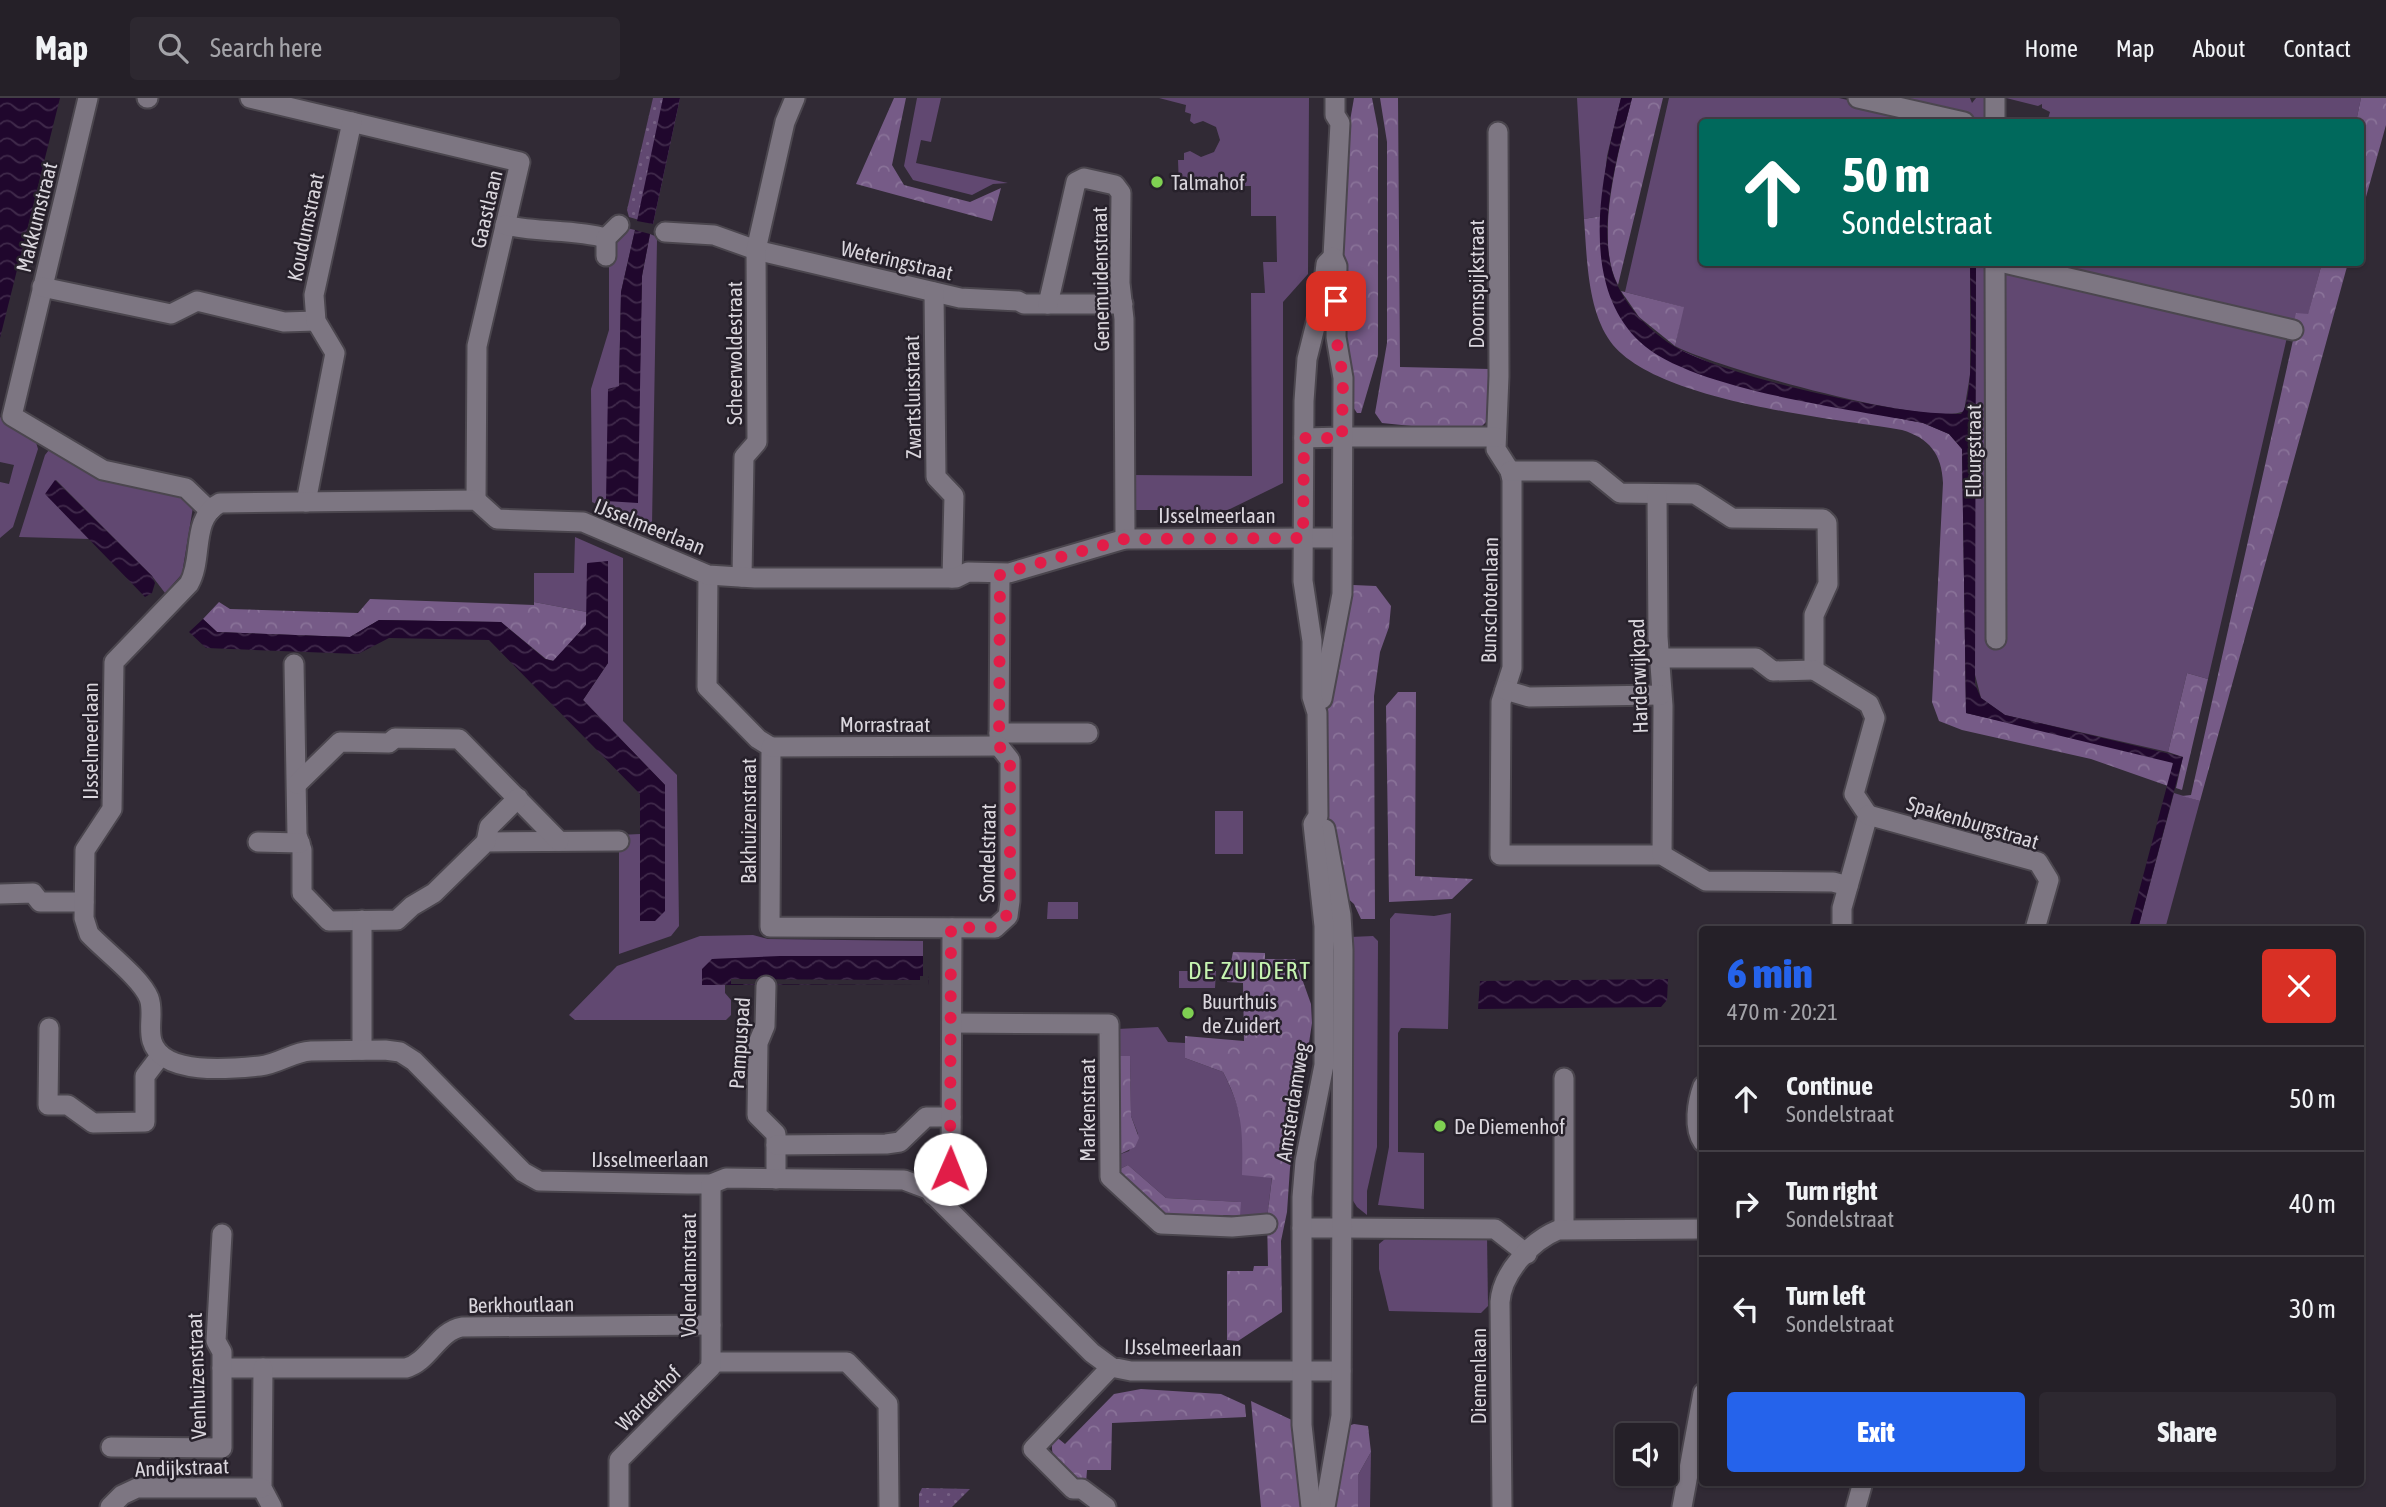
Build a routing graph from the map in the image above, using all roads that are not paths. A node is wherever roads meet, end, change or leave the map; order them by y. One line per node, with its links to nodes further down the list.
1 (88, 98): 21 (street, Makkumstraat)
2 (250, 98): 11 (street, Gaastlaan)
3 (340, 98): 11 (street, Koudumstraat)
4 (795, 98): 17 (street, Scheerwoldestraat)
5 (1335, 98): 12 (street, Amsterdamweg)
6 (1349, 98): 12 (street, Amsterdamweg)
7 (1858, 98): 9 (street)
8 (1995, 98): 10 (street)
9 (1951, 119)
10 (1995, 119)
11 (343, 120): 14 (street, Gaastlaan); 25 (street, Koudumstraat)
12 (1340, 123): 18 (street, Amsterdamweg)
13 (1498, 132): 27 (street, Doornspijkstraat)
14 (505, 225): 16 (street); 32 (street, Gaastlaan)
15 (665, 232): 17 (street, Weteringstraat)
16 (611, 239)
17 (757, 250): 22 (street, Weteringstraat); 40 (street, Scheerwoldestraat)
18 (1333, 257): 28 (street, Amsterdamweg); 29 (street, Amsterdamweg)
19 (1998, 266): 42 (street, Elburgstraat)
20 (2015, 266): 26 (street, Elburgstraat)
21 (42, 286): 25 (street); 34 (street, Makkumstraat)
22 (934, 292): 23 (street, Weteringstraat); 41 (street, Zwartsluisstraat)
23 (1048, 304): 24 (street, Weteringstraat); 24 (street, Genemuidenstraat)
24 (1123, 304): 37 (street, Genemuidenstraat)
25 (316, 321): 33 (street)
26 (2293, 330)
27 (1496, 437): 29 (street); 30 (street, Bunschotenlaan)
28 (1304, 438): 29 (street); 35 (street, Amsterdamweg)
29 (1342, 438): 36 (street, Amsterdamweg)
30 (1510, 471): 31 (street); 46 (street, Bunschotenlaan)
31 (1657, 494): 43 (street, Harderwijkpad); 45 (street)
32 (477, 500): 33 (street); 39 (street, IJsselmeerlaan)
33 (306, 502): 34 (street)
34 (210, 511): 64 (street, IJsselmeerlaan)
35 (1303, 538): 36 (street); 37 (street, IJsselmeerlaan); 48 (street, Amsterdamweg)
36 (1342, 538): 48 (street, Amsterdamweg)
37 (1125, 539): 38 (street, IJsselmeerlaan)
38 (1000, 574): 41 (street, IJsselmeerlaan); 50 (street, Sondelstraat)
39 (708, 575): 40 (street, IJsselmeerlaan); 51 (street, Bakhuizenstraat)
40 (742, 577): 41 (street, IJsselmeerlaan)
41 (952, 578)
42 (1996, 639)
43 (1661, 658): 45 (street); 47 (street, Harderwijkpad)
44 (294, 664): 52 (street)
45 (1814, 670): 54 (street)
46 (1505, 690): 47 (street); 61 (street, Bunschotenlaan)
47 (1661, 695): 61 (street, Harderwijkpad)
48 (1317, 713): 55 (street, Amsterdamweg)
49 (1088, 733): 50 (street)
50 (999, 739): 51 (street, Morrastraat); 69 (street, Sondelstraat)
51 (771, 747): 66 (street, Bakhuizenstraat)
52 (297, 784): 53 (street); 60 (street)
53 (518, 798): 56 (street); 59 (street)
54 (1868, 815): 62 (street); 68 (street, Spakenburgstraat)
55 (1318, 816): 84 (street, Amsterdamweg); 85 (street, Amsterdamweg)
56 (559, 841): 57 (street); 59 (street)
57 (618, 841)
58 (258, 842): 60 (street)
59 (486, 842): 65 (street)
60 (300, 843): 65 (street)
61 (1662, 855): 62 (street)
62 (1848, 886): 67 (street)
63 (0, 894): 64 (street)
64 (84, 902): 74 (street, IJsselmeerlaan)
65 (362, 920): 73 (street)
66 (770, 926): 69 (street, Sondelstraat)
67 (1842, 926)
68 (2036, 926)
69 (951, 928): 71 (street)
70 (766, 986): 79 (street, Pampuspad)
71 (952, 1023): 77 (street); 83 (street, Markenstraat)
72 (49, 1028): 74 (street)
73 (362, 1050): 74 (street, IJsselmeerlaan); 81 (street, IJsselmeerlaan)
74 (160, 1055)
75 (1564, 1077): 86 (street)
76 (1699, 1096): 78 (street)
77 (951, 1117): 79 (street); 82 (street)
78 (1699, 1136)
79 (776, 1145): 80 (street)
80 (776, 1179): 81 (street, IJsselmeerlaan); 82 (street, IJsselmeerlaan)
81 (711, 1184): 90 (street, Volendamstraat)
82 (933, 1195): 92 (street, IJsselmeerlaan)
83 (1267, 1224)
84 (1303, 1228): 85 (street); 95 (street, Amsterdamweg)
85 (1343, 1228): 89 (street); 96 (street, Amsterdamweg)
86 (1564, 1228): 87 (street); 89 (street, Diemenlaan)
87 (1699, 1229)
88 (222, 1234): 93 (street, Venhuizenstraat)
89 (1527, 1254): 108 (street, Diemenlaan)
90 (711, 1325): 91 (street, Volendamstraat); 94 (street, Berkhoutlaan)
91 (711, 1362): 103 (street, Warderhof); 104 (street, Volendamstraat)
92 (1111, 1367): 95 (street, IJsselmeerlaan); 105 (street)
93 (222, 1368): 94 (street, Berkhoutlaan); 98 (street, Venhuizenstraat)
94 (263, 1368): 100 (street)
95 (1302, 1371): 96 (street); 106 (street, Amsterdamweg)
96 (1341, 1371): 107 (street, Amsterdamweg)
97 (1699, 1416): 109 (street)
98 (111, 1447)
99 (1862, 1486): 110 (street)
100 (262, 1488): 101 (street, Andijkstraat); 102 (street)
101 (110, 1507)
102 (272, 1507)
103 (619, 1507)
104 (889, 1507)
105 (1106, 1507)
106 (1311, 1507)
107 (1325, 1507)
108 (1502, 1507)
109 (1682, 1507)
110 (1856, 1507)

